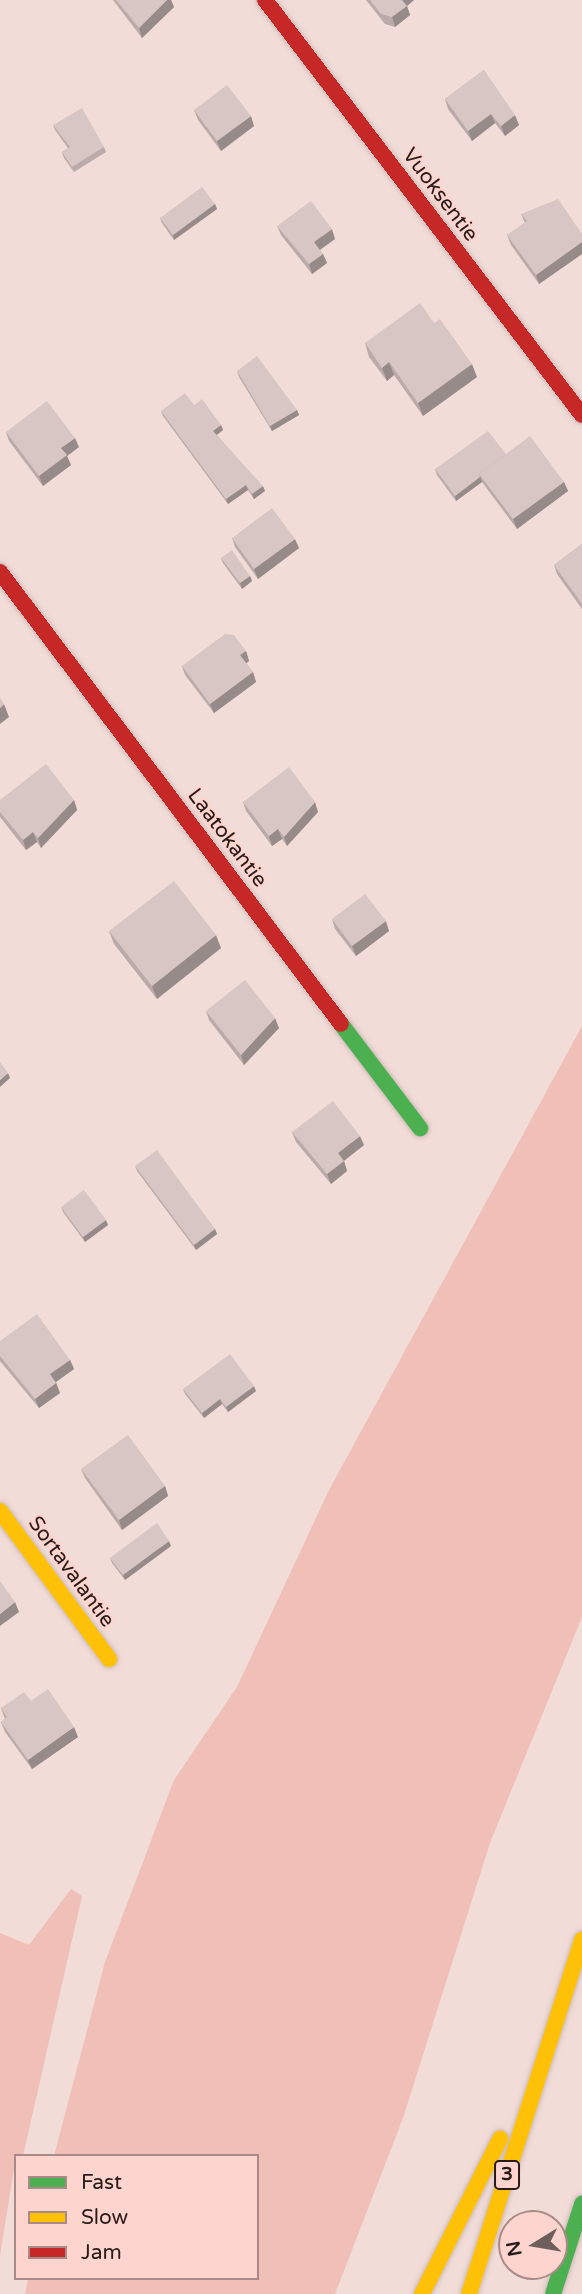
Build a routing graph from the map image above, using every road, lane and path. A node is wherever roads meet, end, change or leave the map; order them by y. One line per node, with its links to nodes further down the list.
1 (265, 0): 2 (main road, Vuoksentie)
2 (582, 415)
3 (0, 572): 4 (main road, Laatokantie)
4 (420, 1128)
5 (0, 1511): 6 (main road, Sortavalantie)
6 (109, 1659)
7 (582, 1940): 8 (main road, 3)
8 (544, 2057): 10 (main road); 11 (main road, 3)
9 (582, 2204): 12 (main road)
10 (422, 2294)
11 (469, 2294)
12 (553, 2294)

